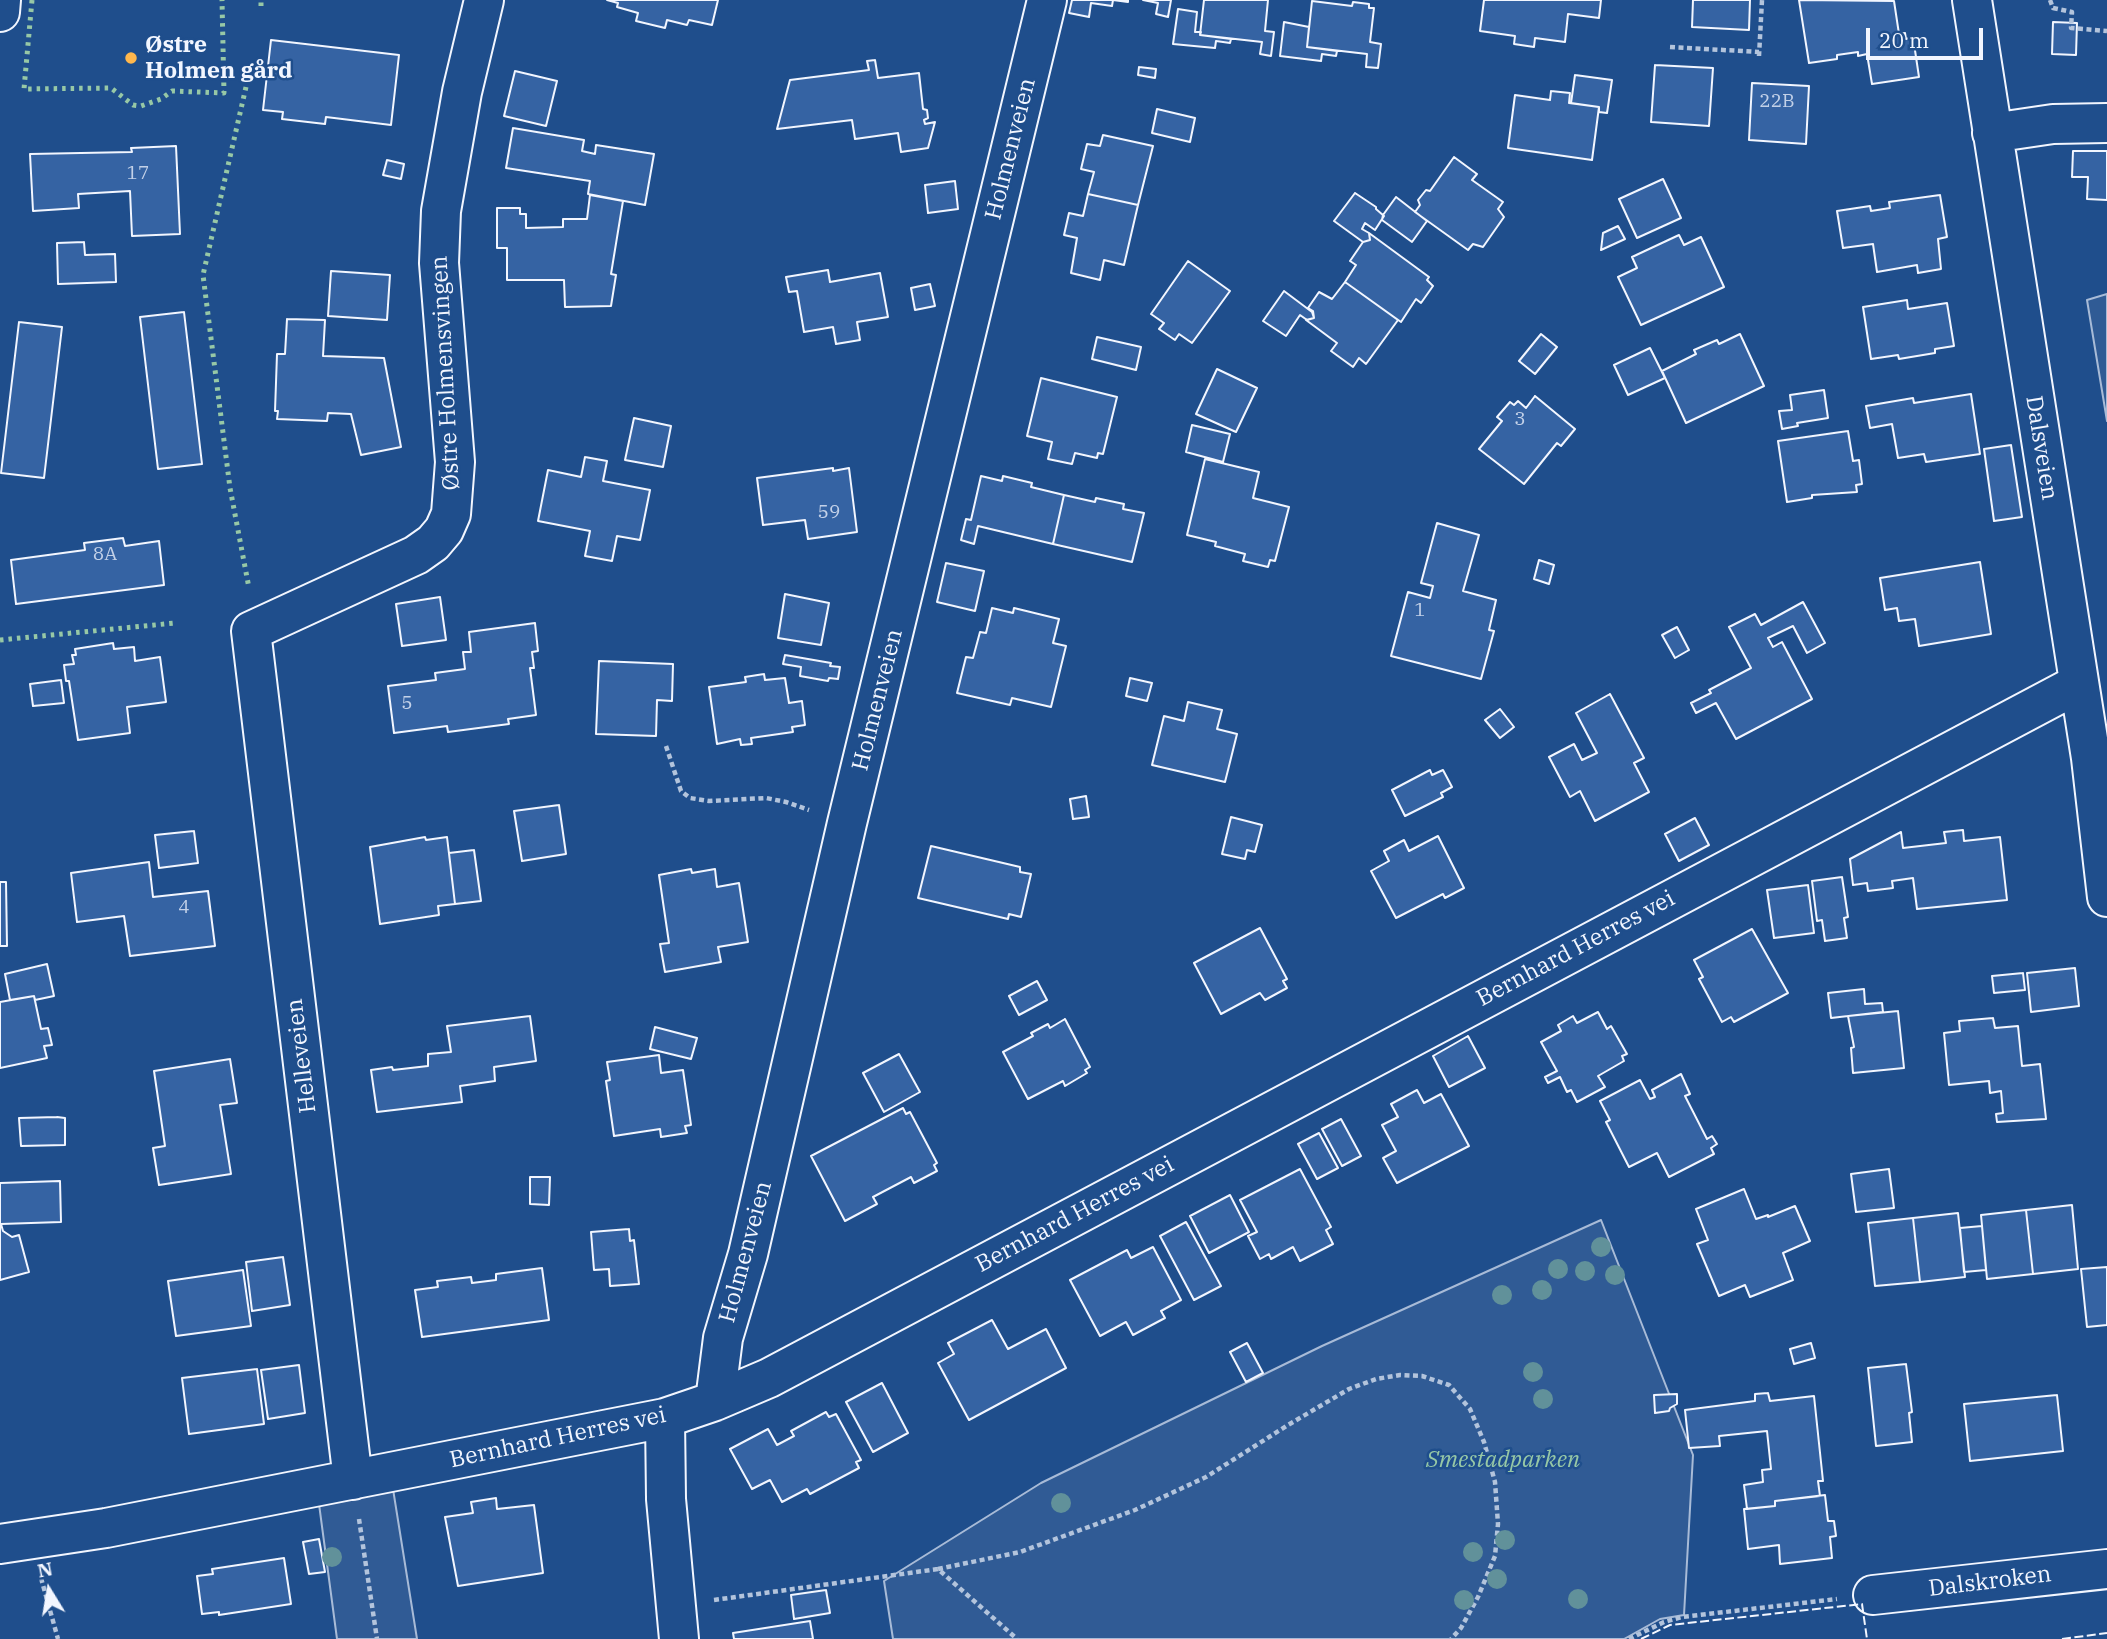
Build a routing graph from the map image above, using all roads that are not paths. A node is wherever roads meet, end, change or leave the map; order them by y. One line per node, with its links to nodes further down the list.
1 (1, 0): 5 (street)
2 (484, 0): 8 (street, Østre Holmensvingen)
3 (1047, 0): 11 (street, Holmenveien)
4 (1972, 0): 7 (street, Dalsveien)
5 (0, 12)
6 (2107, 123): 7 (street)
7 (1992, 133): 9 (street, Dalsveien)
8 (251, 631): 13 (street, Helleveien)
9 (2078, 684): 10 (street, Dalsveien); 11 (street, Bernhard Herres vei)
10 (2107, 897)
11 (715, 1401): 12 (street, Bernhard Herres vei)
12 (665, 1418): 13 (street, Bernhard Herres vei); 17 (street)
13 (353, 1480): 14 (street, Bernhard Herres vei)
14 (0, 1544)
15 (2107, 1569): 16 (street, Dalskroken)
16 (1873, 1595)
17 (677, 1623)

